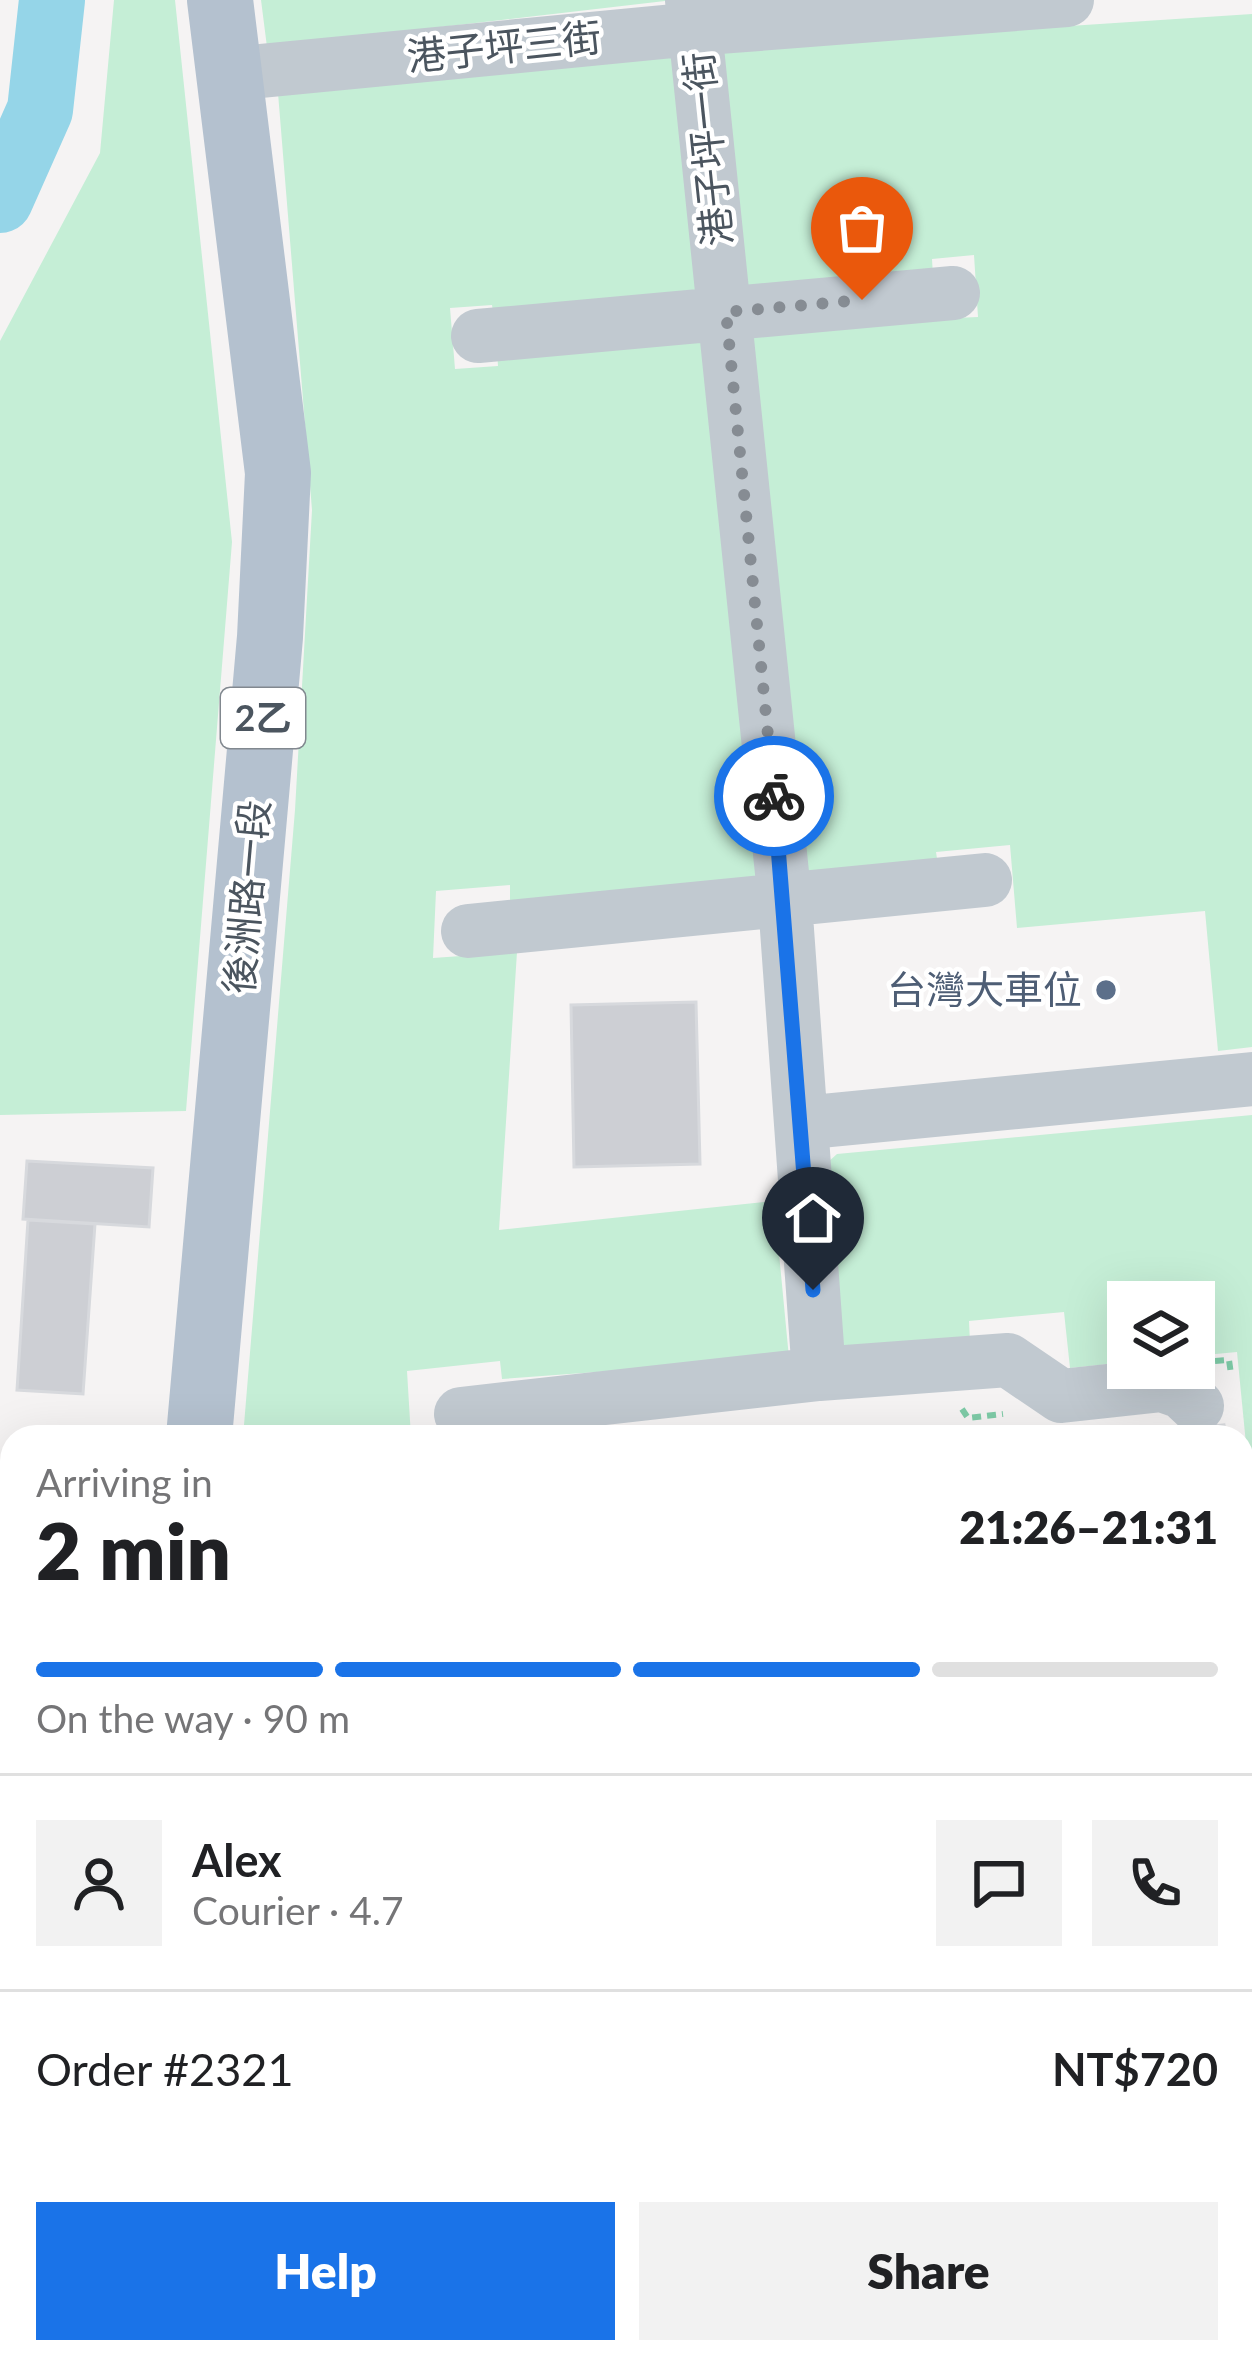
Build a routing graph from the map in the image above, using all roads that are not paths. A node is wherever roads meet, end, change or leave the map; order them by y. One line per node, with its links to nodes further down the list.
1 (220, 0): 4 (main road, 後洲路一段 / 2乙)
2 (1067, 0): 3 (street, 港子坪三街)
3 (693, 14): 4 (street, 港子坪三街); 6 (street, 港子坪一街)
4 (229, 74): 16 (main road, 後洲路一段 / 2乙)
5 (952, 292): 6 (street)
6 (726, 312): 7 (street); 9 (street, 港子坪一街)
7 (478, 336)
8 (985, 880): 9 (street)
9 (784, 902): 10 (street); 12 (street, 港子坪一街)
10 (468, 931)
11 (1252, 1079): 12 (street)
12 (801, 1123): 13 (street, 港子坪一街)
13 (819, 1374): 14 (street); 15 (street)
14 (1197, 1406)
15 (461, 1414)
16 (200, 1425)

